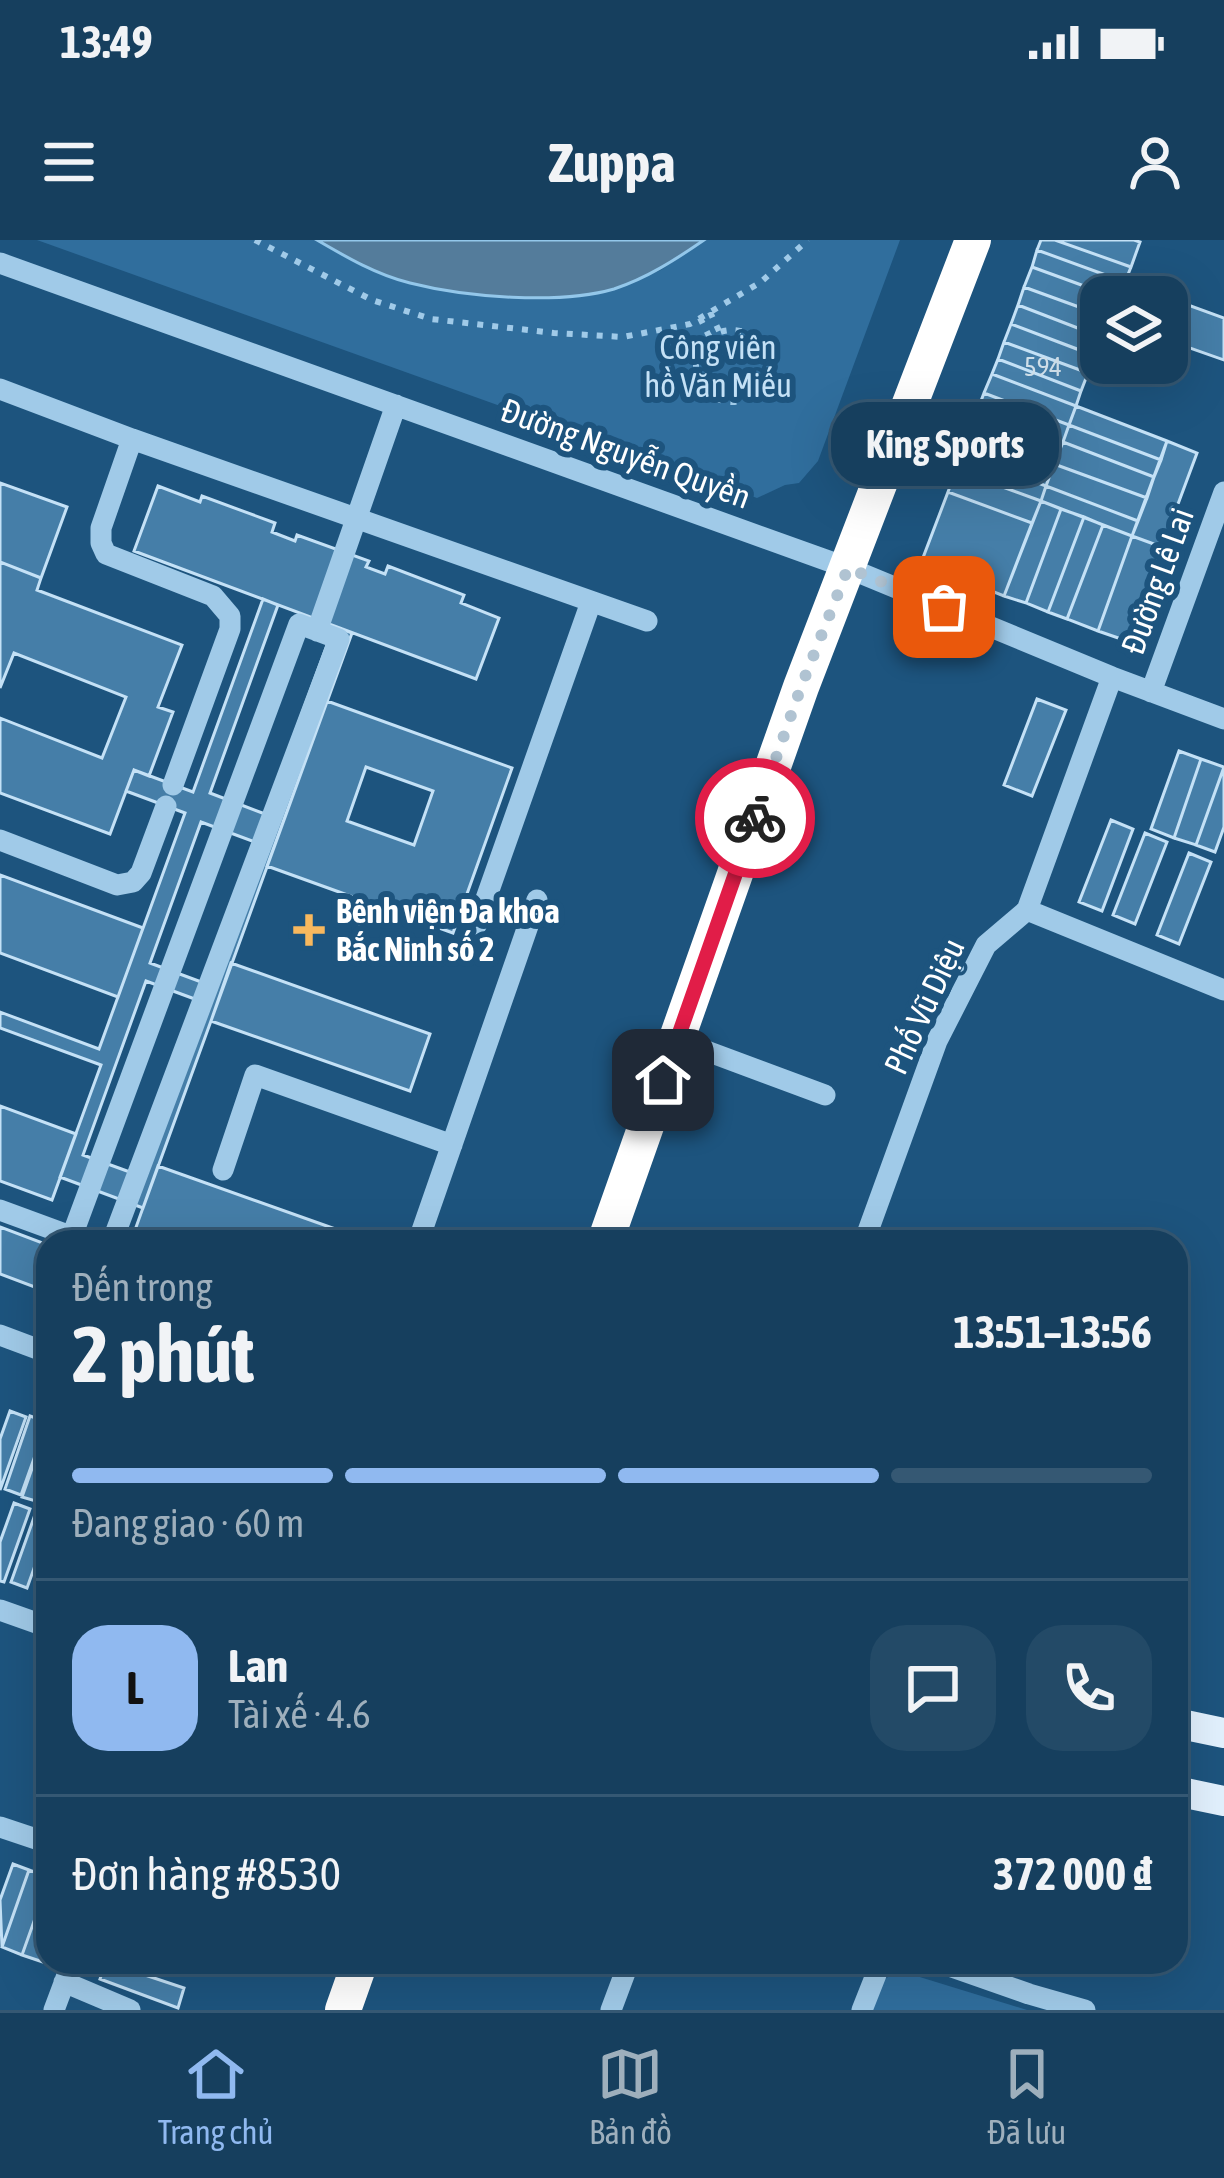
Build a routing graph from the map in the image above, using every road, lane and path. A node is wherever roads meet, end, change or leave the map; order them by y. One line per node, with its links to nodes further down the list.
1 (255, 240): 6 (path)
2 (808, 240): 5 (path)
3 (974, 240): 14 (highway)
4 (0, 263): 10 (street, Đường Nguyễn Quyền)
5 (710, 312): 6 (path); 7 (path)
6 (700, 318): 8 (path)
7 (720, 333): 8 (path); 8 (path)
8 (710, 338)
9 (0, 389): 11 (street)
10 (397, 405): 13 (street); 14 (street, Đường Nguyễn Quyền)
11 (132, 439): 13 (street); 21 (street)
12 (1224, 492): 19 (street, Đường Lê Lai)
13 (356, 519): 15 (street); 17 (street)
14 (848, 568): 18 (street, Đường Nguyễn Quyền); 26 (highway)
15 (591, 602): 16 (street); 24 (street)
16 (647, 621)
17 (317, 631): 32 (street); 33 (street)
18 (1112, 677): 19 (street, Đường Nguyễn Quyền); 23 (street, Phố Vũ Diệu)
19 (1151, 692): 20 (street, Đường Nguyễn Quyền)
20 (1224, 719)
21 (0, 840)
22 (537, 900): 28 (street)
23 (1027, 910): 25 (street); 36 (street, Phố Vũ Diệu)
24 (478, 924)
25 (1224, 990)
26 (677, 1040): 27 (street); 35 (highway)
27 (825, 1095)
28 (452, 1145): 29 (street); 34 (street)
29 (223, 1170)
30 (0, 1210): 31 (street)
31 (54, 1230)
32 (82, 1230)
33 (117, 1230)
34 (422, 1230)
35 (609, 1230)
36 (868, 1230)
37 (0, 1335): 38 (street)
38 (36, 1348)
39 (2, 1617): 40 (street)
40 (36, 1624)
41 (1188, 1725): 42 (main road)
42 (1224, 1732)
43 (1188, 1794): 44 (main road)
44 (1224, 1801)
45 (0, 1827): 46 (street)
46 (36, 1839)
47 (67, 1974): 53 (street)
48 (71, 1974): 54 (street)
49 (356, 1974): 55 (highway)
50 (624, 1974): 56 (street)
51 (876, 1974): 57 (street)
52 (972, 1974): 58 (street)
53 (54, 2010)
54 (130, 2010)
55 (344, 2010)
56 (611, 2010)
57 (862, 2010)
58 (1085, 2010)

